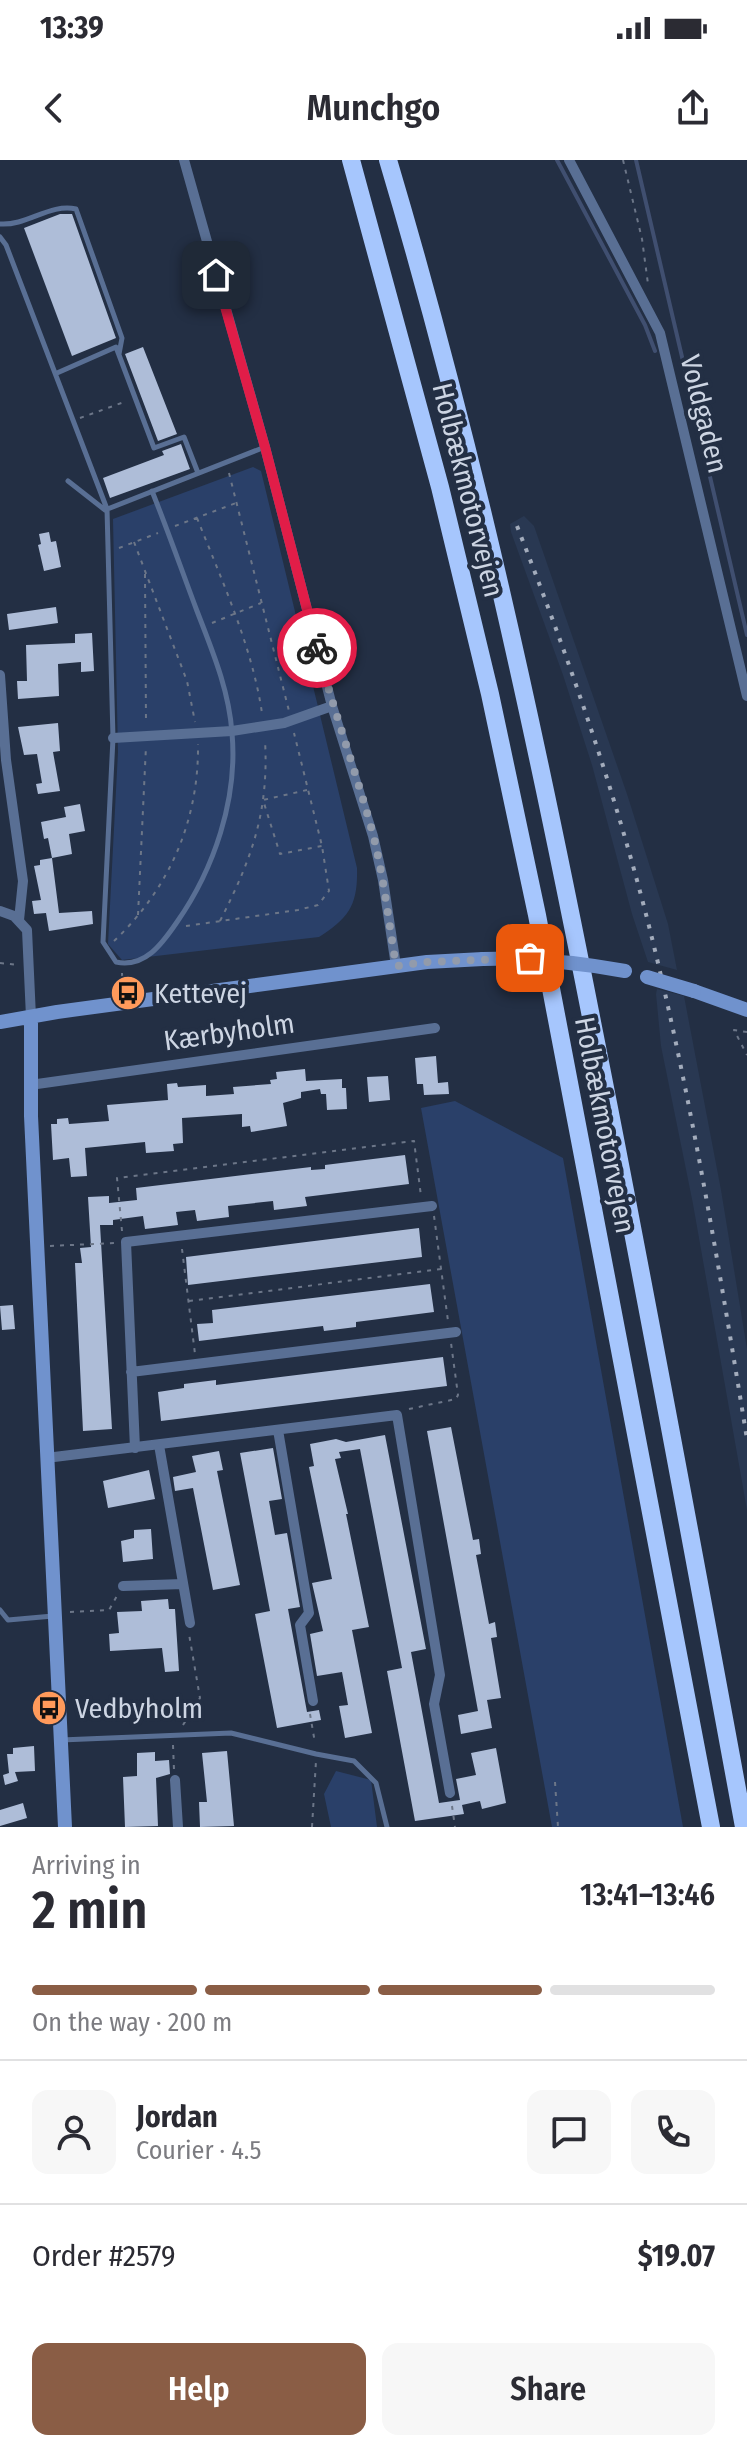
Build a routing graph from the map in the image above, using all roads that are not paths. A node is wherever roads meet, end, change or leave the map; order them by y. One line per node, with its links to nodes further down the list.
1 (184, 160): 9 (street)
2 (351, 160): 47 (highway, Holbækmotorvejen)
3 (388, 160): 48 (highway, Holbækmotorvejen)
4 (569, 160): 16 (street, Voldgaden)
5 (0, 224): 7 (lane)
6 (0, 237): 8 (lane)
7 (119, 354): 8 (lane); 10 (lane)
8 (57, 373): 13 (lane)
9 (265, 447): 10 (lane); 17 (street)
10 (198, 473): 12 (lane)
11 (68, 481): 13 (lane)
12 (152, 491): 13 (lane); 18 (lane)
13 (107, 509): 19 (lane)
14 (0, 675): 15 (street)
15 (1, 696): 21 (street)
16 (747, 696)
17 (332, 706): 18 (street); 22 (street)
18 (232, 731): 19 (street); 19 (lane)
19 (113, 738)
20 (0, 911): 21 (street)
21 (19, 920): 24 (street)
22 (396, 966): 23 (street, bridge); 24 (street)
23 (747, 1010)
24 (31, 1017): 25 (street); 27 (street)
25 (0, 1022)
26 (435, 1028): 27 (street, Kærbyholm)
27 (30, 1085): 34 (street)
28 (427, 1206): 30 (street)
29 (456, 1332): 30 (street)
30 (131, 1372): 33 (street)
31 (278, 1430): 32 (street); 40 (street); 43 (street)
32 (159, 1445): 33 (street); 35 (street)
33 (135, 1448): 34 (street)
34 (46, 1458): 38 (street)
35 (183, 1584): 36 (street); 39 (street)
36 (123, 1586)
37 (0, 1610): 38 (lane)
38 (54, 1614): 41 (street)
39 (190, 1623)
40 (313, 1701)
41 (60, 1740): 44 (street); 46 (lane)
42 (175, 1780): 45 (street)
43 (450, 1793)
44 (65, 1827)
45 (178, 1827)
46 (387, 1827)
47 (711, 1827)
48 (744, 1827)

